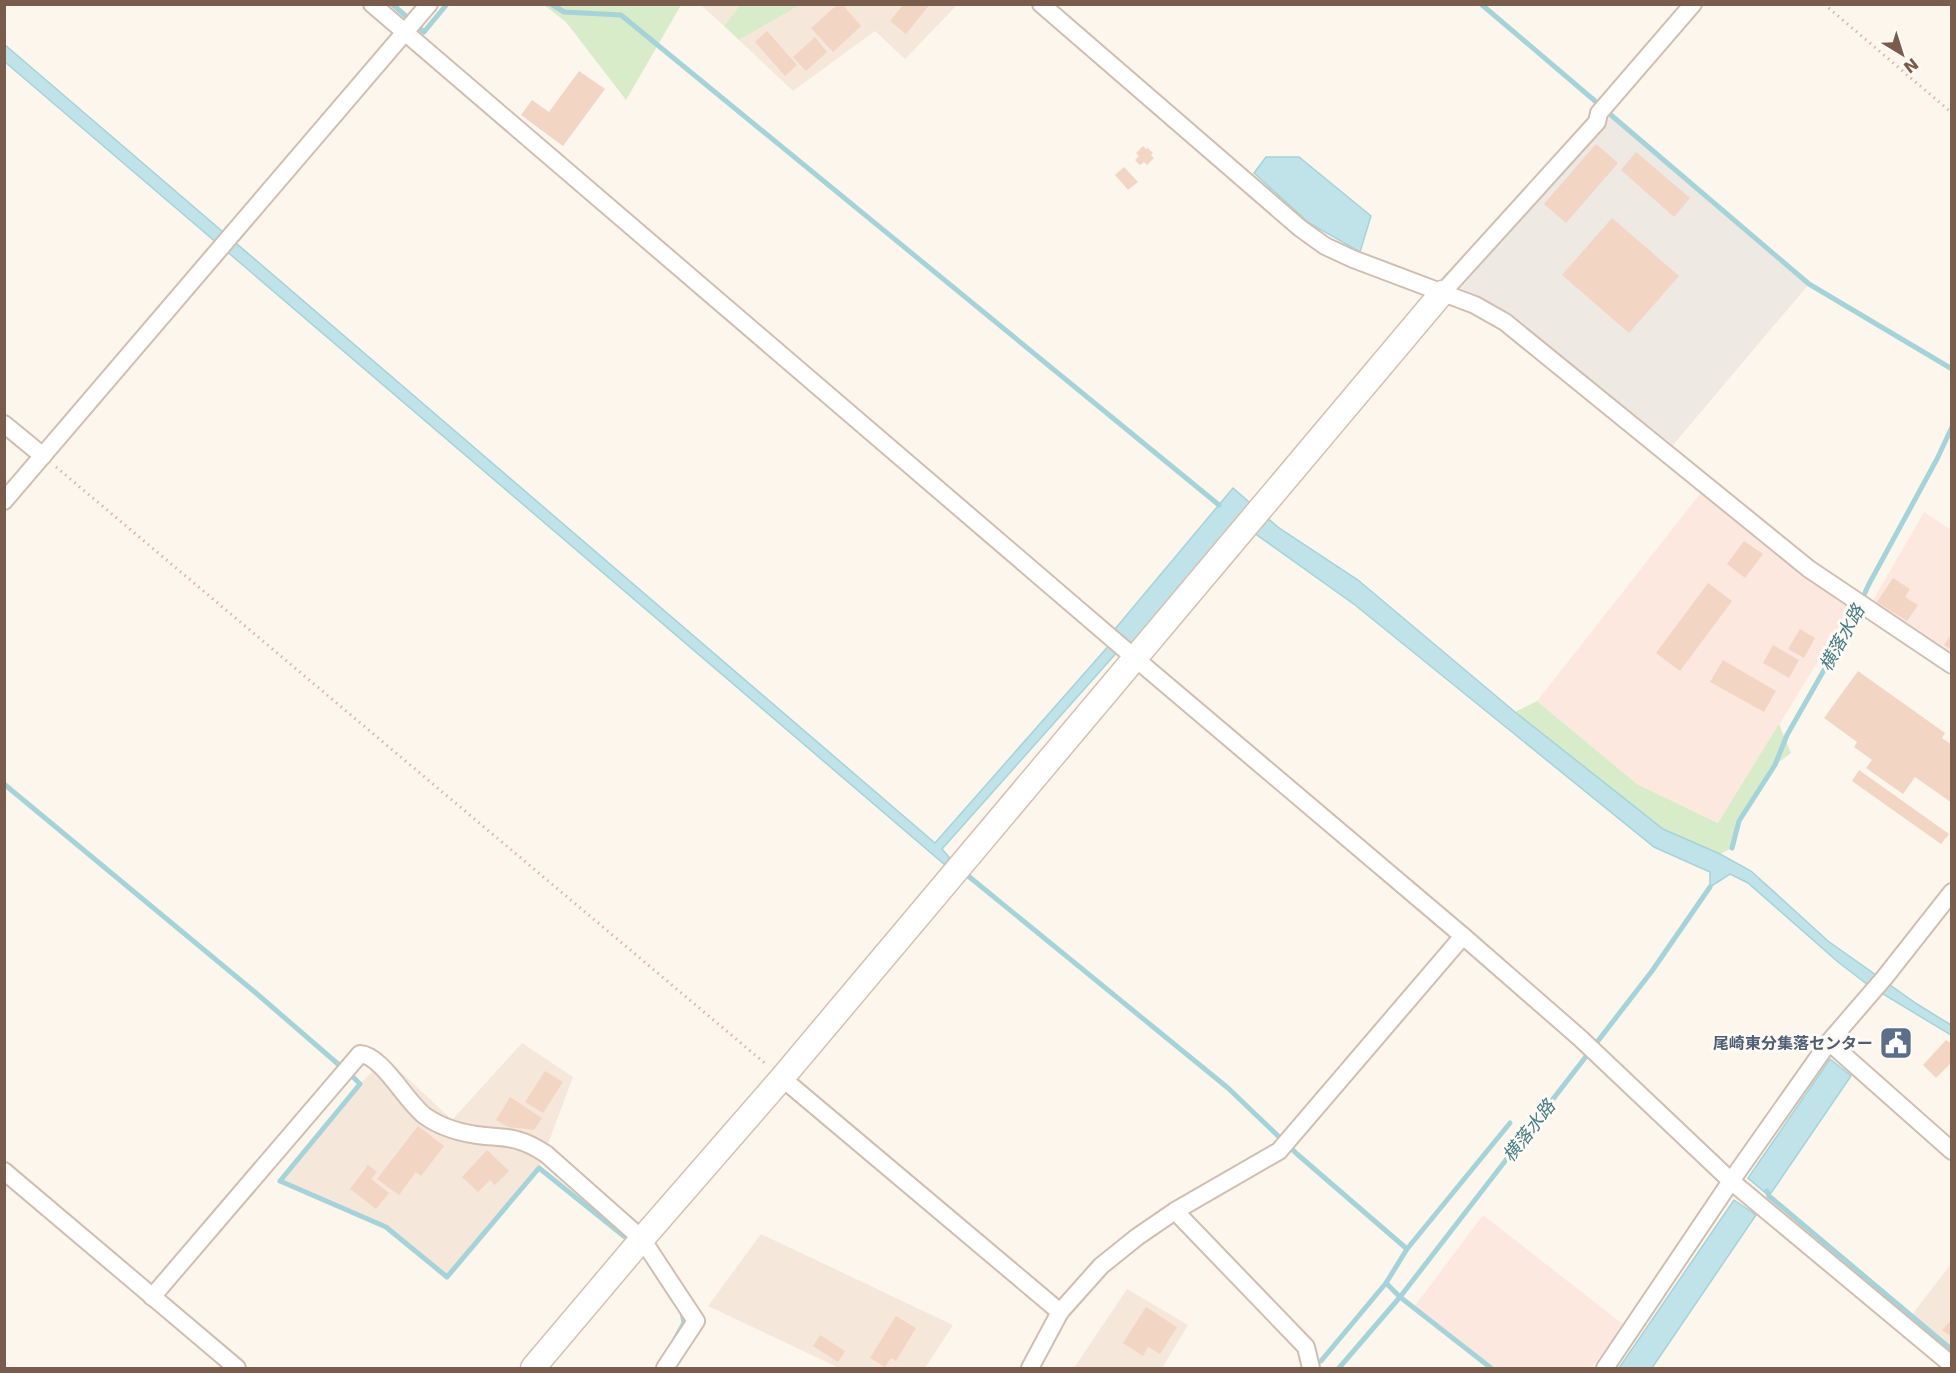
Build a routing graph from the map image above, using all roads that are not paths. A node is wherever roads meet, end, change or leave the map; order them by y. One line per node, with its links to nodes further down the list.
1 (372, 4): 5 (street)
2 (1041, 4): 6 (street)
3 (1693, 4): 6 (street)
4 (423, 11): 5 (street)
5 (405, 32): 8 (street); 10 (street)
6 (1442, 293): 10 (street); 11 (street)
7 (4, 424): 8 (street)
8 (43, 456): 9 (street)
9 (4, 501)
10 (1136, 659): 13 (street); 15 (street)
11 (1952, 665)
12 (1952, 892): 14 (street)
13 (1464, 936): 18 (street); 19 (street)
14 (1829, 1042): 16 (street); 18 (street)
15 (782, 1078): 20 (street); 22 (street)
16 (1952, 1151)
17 (4, 1171): 21 (street)
18 (1731, 1181): 23 (street); 29 (street)
19 (1175, 1211): 22 (street); 28 (street)
20 (642, 1239): 21 (street); 25 (street); 26 (street)
21 (152, 1297): 24 (street)
22 (1060, 1312): 27 (street)
23 (1952, 1365)
24 (237, 1368)
25 (533, 1368)
26 (665, 1368)
27 (1030, 1368)
28 (1311, 1368)
29 (1605, 1368)

